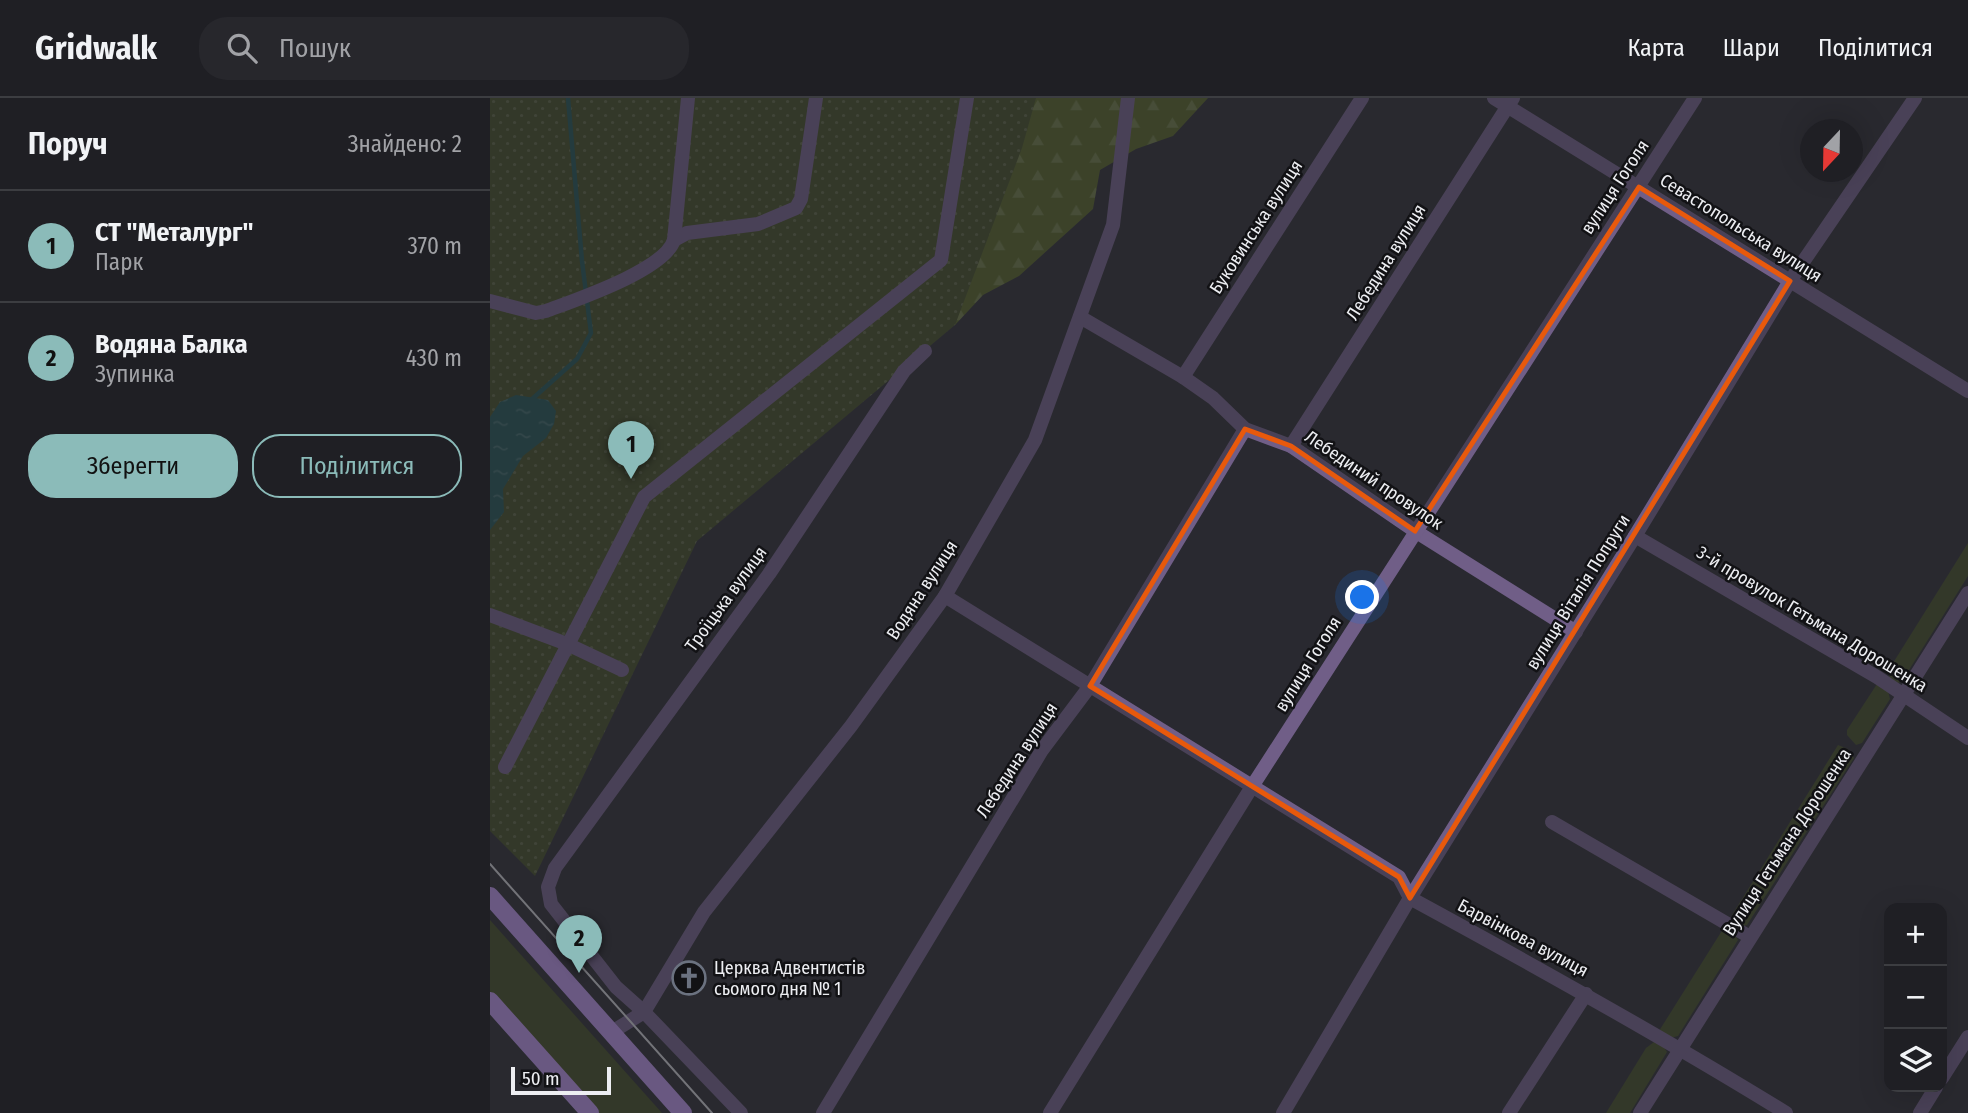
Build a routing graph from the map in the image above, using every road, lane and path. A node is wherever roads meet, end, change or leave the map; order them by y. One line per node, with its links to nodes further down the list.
1 (688, 98): 11 (street)
2 (816, 98): 11 (street)
3 (967, 98): 26 (street)
4 (1128, 98): 14 (street, Водяна вулиця)
5 (1362, 98): 16 (street, Буковинська вулиця)
6 (1494, 98): 9 (street, Севастопольська вулиця)
7 (1695, 98): 10 (street, вулиця Гоголя)
8 (1915, 98): 12 (street, вулиця Віталія Попруги)
9 (1510, 102): 10 (street, Севастопольська вулиця); 19 (street, Лебедина вулиця)
10 (1639, 187): 12 (street, Севастопольська вулиця); 20 (street, вулиця Гоголя)
11 (674, 240): 13 (street)
12 (1790, 281): 17 (street, Севастопольська вулиця); 21 (street, вулиця Віталія Попруги)
13 (490, 301)
14 (1080, 317): 16 (street, Лебединий провулок); 23 (street, Водяна вулиця)
15 (925, 351): 39 (street, Троїцька вулиця)
16 (1183, 377): 18 (street, Лебединий провулок)
17 (1968, 391)
18 (1245, 429): 19 (street, Лебединий провулок); 28 (street, Лебедина вулиця)
19 (1291, 446): 20 (street, Лебединий провулок)
20 (1415, 531): 25 (street, Лебединий провулок); 32 (street, вулиця Гоголя)
21 (1636, 536): 25 (street, вулиця Віталія Попруги); 29 (street, 3-й провулок Гетьмана Дорошенка)
22 (1968, 593): 29 (street, Вулиця Гетьмана Дорошенка)
23 (945, 596): 28 (street, Барвінкова вулиця); 39 (street, Водяна вулиця)
24 (490, 615): 26 (street)
25 (1576, 632): 35 (street, вулиця Віталія Попруги)
26 (567, 644): 27 (street); 31 (street)
27 (622, 670)
28 (1090, 686): 32 (street, Барвінкова вулиця); 48 (street, Лебедина вулиця)
29 (1903, 696): 30 (street, 3-й провулок Гетьмана Дорошенка); 36 (street, Вулиця Гетьмана Дорошенка)
30 (1968, 738)
31 (505, 767)
32 (1253, 785): 35 (street, Барвінкова вулиця); 49 (street, вулиця Гоголя)
33 (1552, 822): 36 (street)
34 (490, 895): 40 (main road)
35 (1410, 898): 37 (street, Барвінкова вулиця); 50 (street, вулиця Віталія Попруги)
36 (1750, 937): 42 (street, Вулиця Гетьмана Дорошенка)
37 (1586, 994): 42 (street, Барвінкова вулиця); 51 (street)
38 (490, 1001): 45 (main road)
39 (644, 1012): 40 (street, Водяна вулиця); 47 (street)
40 (612, 1032): 46 (main road)
41 (1968, 1037): 43 (street)
42 (1679, 1048): 52 (street, Вулиця Гетьмана Дорошенка); 53 (street, Барвінкова вулиця)
43 (1947, 1070)
44 (1933, 1092): 54 (street)
45 (590, 1113)
46 (683, 1113)
47 (741, 1113)
48 (823, 1113)
49 (1050, 1113)
50 (1283, 1113)
51 (1509, 1113)
52 (1640, 1113)
53 (1786, 1113)
54 (1920, 1113)

